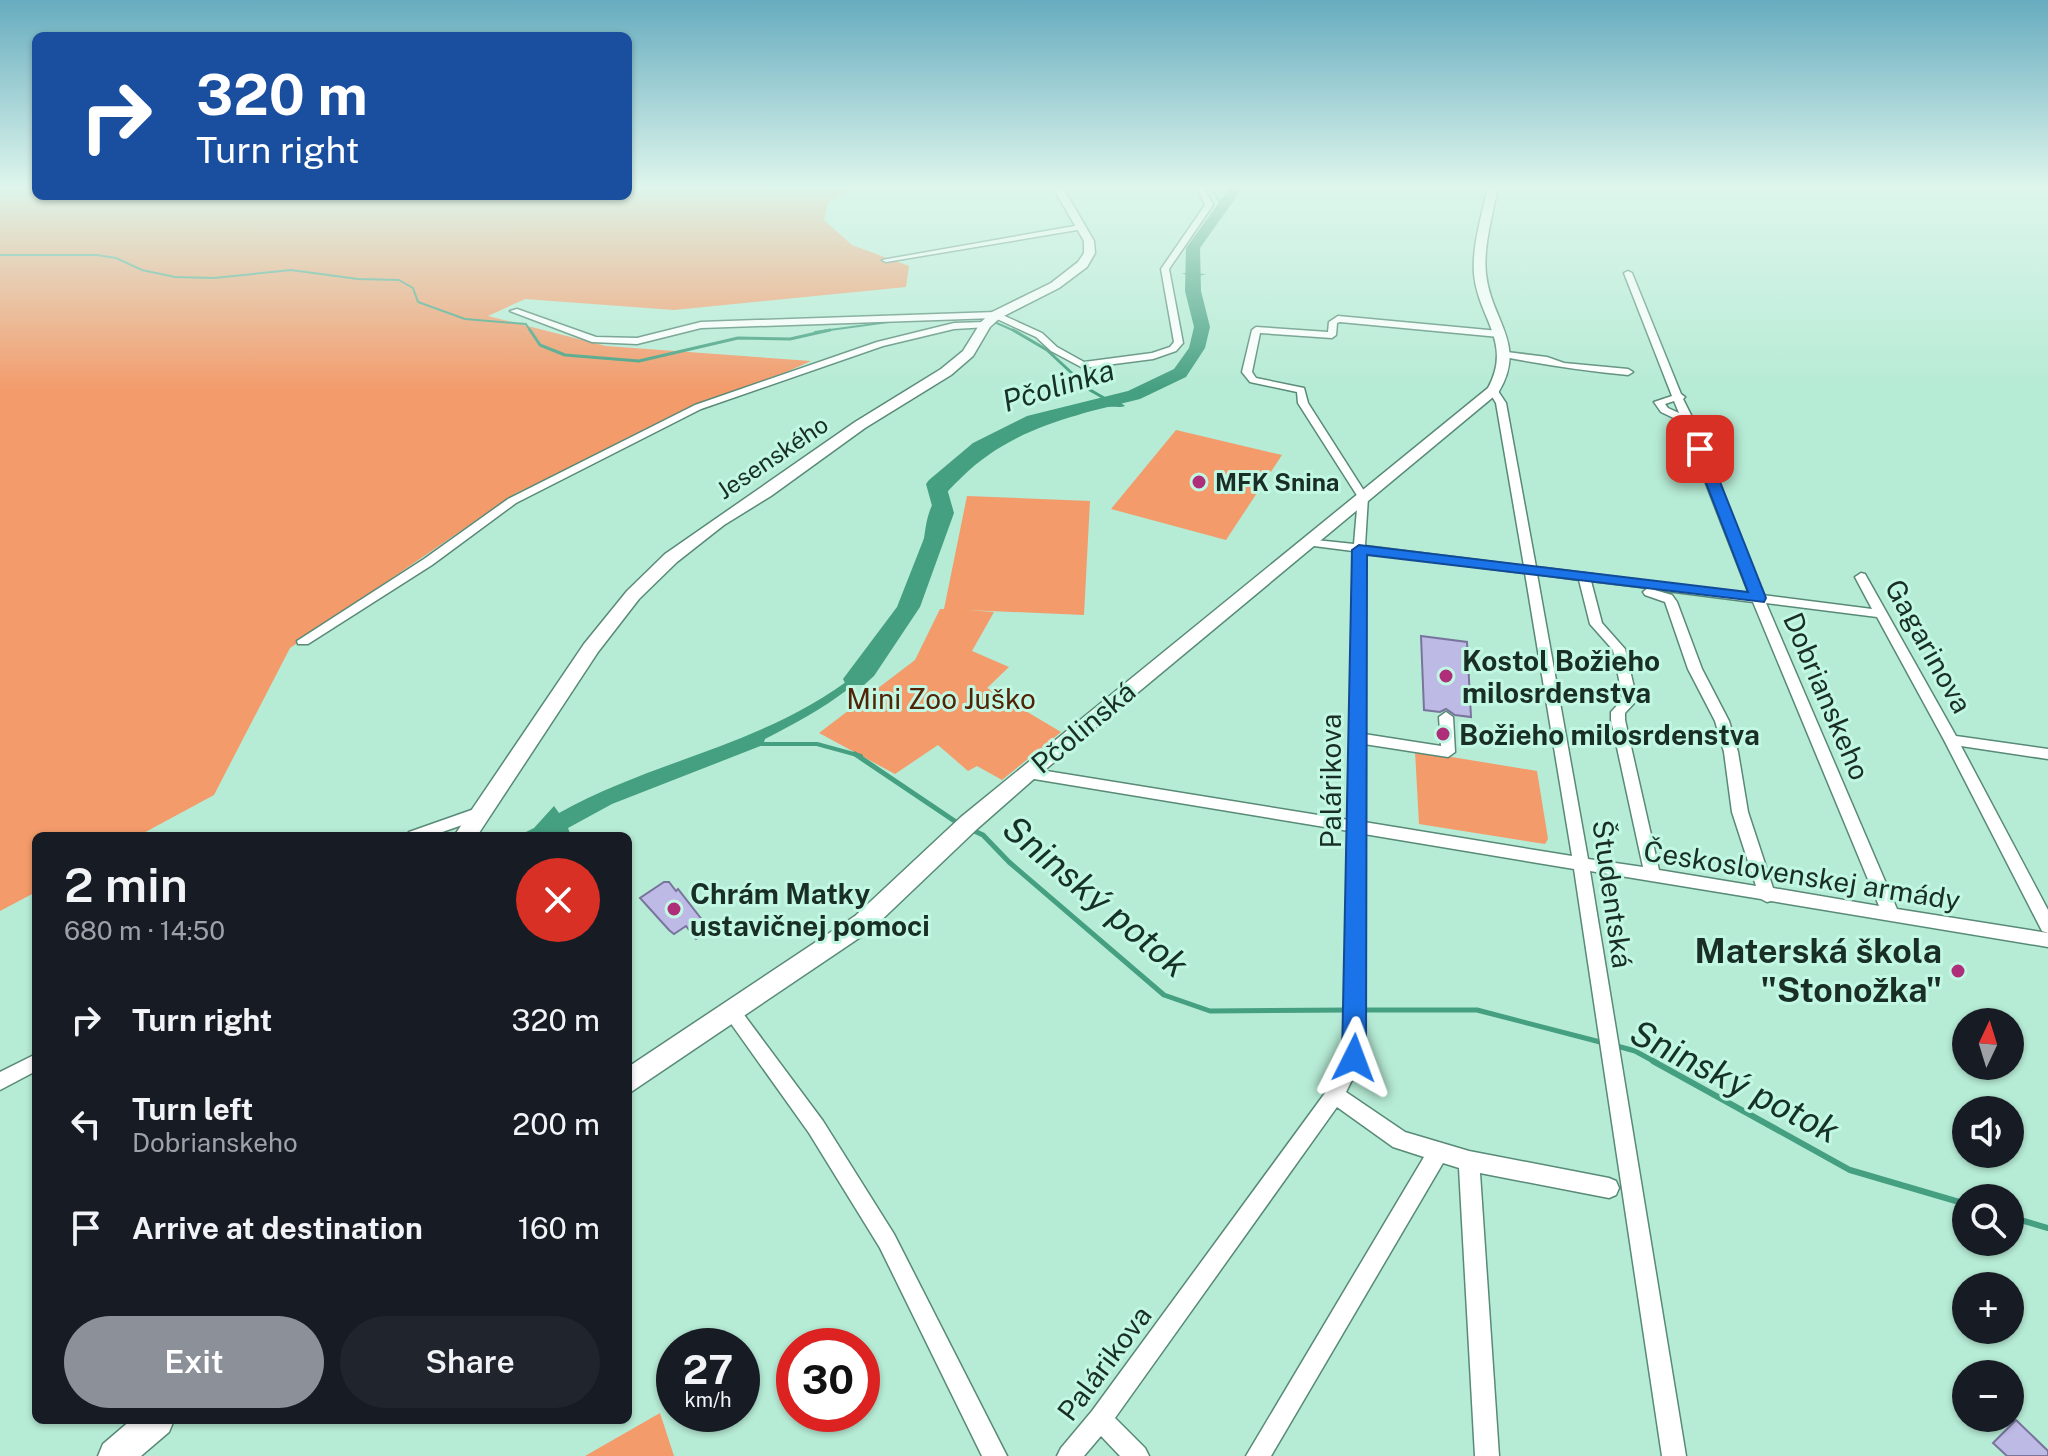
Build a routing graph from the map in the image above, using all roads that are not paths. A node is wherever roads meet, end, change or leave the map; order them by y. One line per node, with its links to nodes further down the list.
1 (922, 254): 5 (street)
2 (1088, 254): 8 (main road, Jesenského)
3 (1175, 254): 8 (street)
4 (1482, 254): 9 (main road)
5 (886, 260)
6 (1628, 273): 13 (street, Dobrianskeho)
7 (514, 311): 8 (street)
8 (991, 320): 24 (street); 30 (main road, Jesenského)
9 (1499, 334): 10 (main road); 15 (street)
10 (1507, 355): 11 (street); 12 (main road)
11 (1628, 372)
12 (1493, 390): 15 (main road, Pčolinská); 18 (street, Študentská)
13 (1680, 397): 14 (street, Dobrianskeho); 14 (street)
14 (1689, 421): 22 (street, Dobrianskeho)
15 (1363, 497): 16 (main road, Pčolinská); 17 (street, Palárikova)
16 (1306, 542): 17 (street); 29 (main road, Pčolinská)
17 (1359, 550): 18 (street); 26 (street, Palárikova)
18 (1530, 570): 19 (street); 34 (street, Študentská)
19 (1584, 577): 21 (street); 35 (street)
20 (1861, 577): 23 (street, Gagarinova)
21 (1639, 584): 22 (street); 36 (street)
22 (1758, 598): 23 (street); 38 (street, Dobrianskeho)
23 (1882, 614): 27 (street, Gagarinova)
24 (303, 641)
25 (1446, 717): 26 (street)
26 (1359, 738): 31 (street, Palárikova)
27 (1951, 740): 28 (street, Gagarinova); 37 (street, Gagarinova)
28 (2048, 754)
29 (1028, 773): 31 (street, Československej armády); 41 (main road, Pčolinská)
30 (480, 813): 32 (street); 33 (main road, Jesenského)
31 (1359, 828): 34 (street, Československej armády); 45 (street, Palárikova)
32 (425, 832)
33 (468, 832)
34 (1582, 865): 35 (street, Československej armády); 57 (street, Študentská)
35 (1653, 877): 36 (street, Československej armády)
36 (1767, 896): 38 (street, Československej armády)
37 (2042, 902): 39 (street, Gagarinova)
38 (1892, 916): 40 (street, Československej armády)
39 (2048, 926)
40 (2048, 940)
41 (733, 1013): 43 (main road, Pčolinská); 52 (street)
42 (32, 1064): 44 (street)
43 (632, 1079)
44 (0, 1081)
45 (1335, 1095): 46 (street); 49 (street, Palárikova)
46 (1438, 1152): 47 (street); 55 (street)
47 (1469, 1161): 48 (street); 56 (street)
48 (1609, 1188)
49 (1100, 1419): 53 (street, Palárikova); 54 (street)
50 (152, 1424): 51 (main road)
51 (115, 1456)
52 (995, 1456)
53 (1069, 1456)
54 (1137, 1456)
55 (1258, 1456)
56 (1487, 1456)
57 (1674, 1456)

